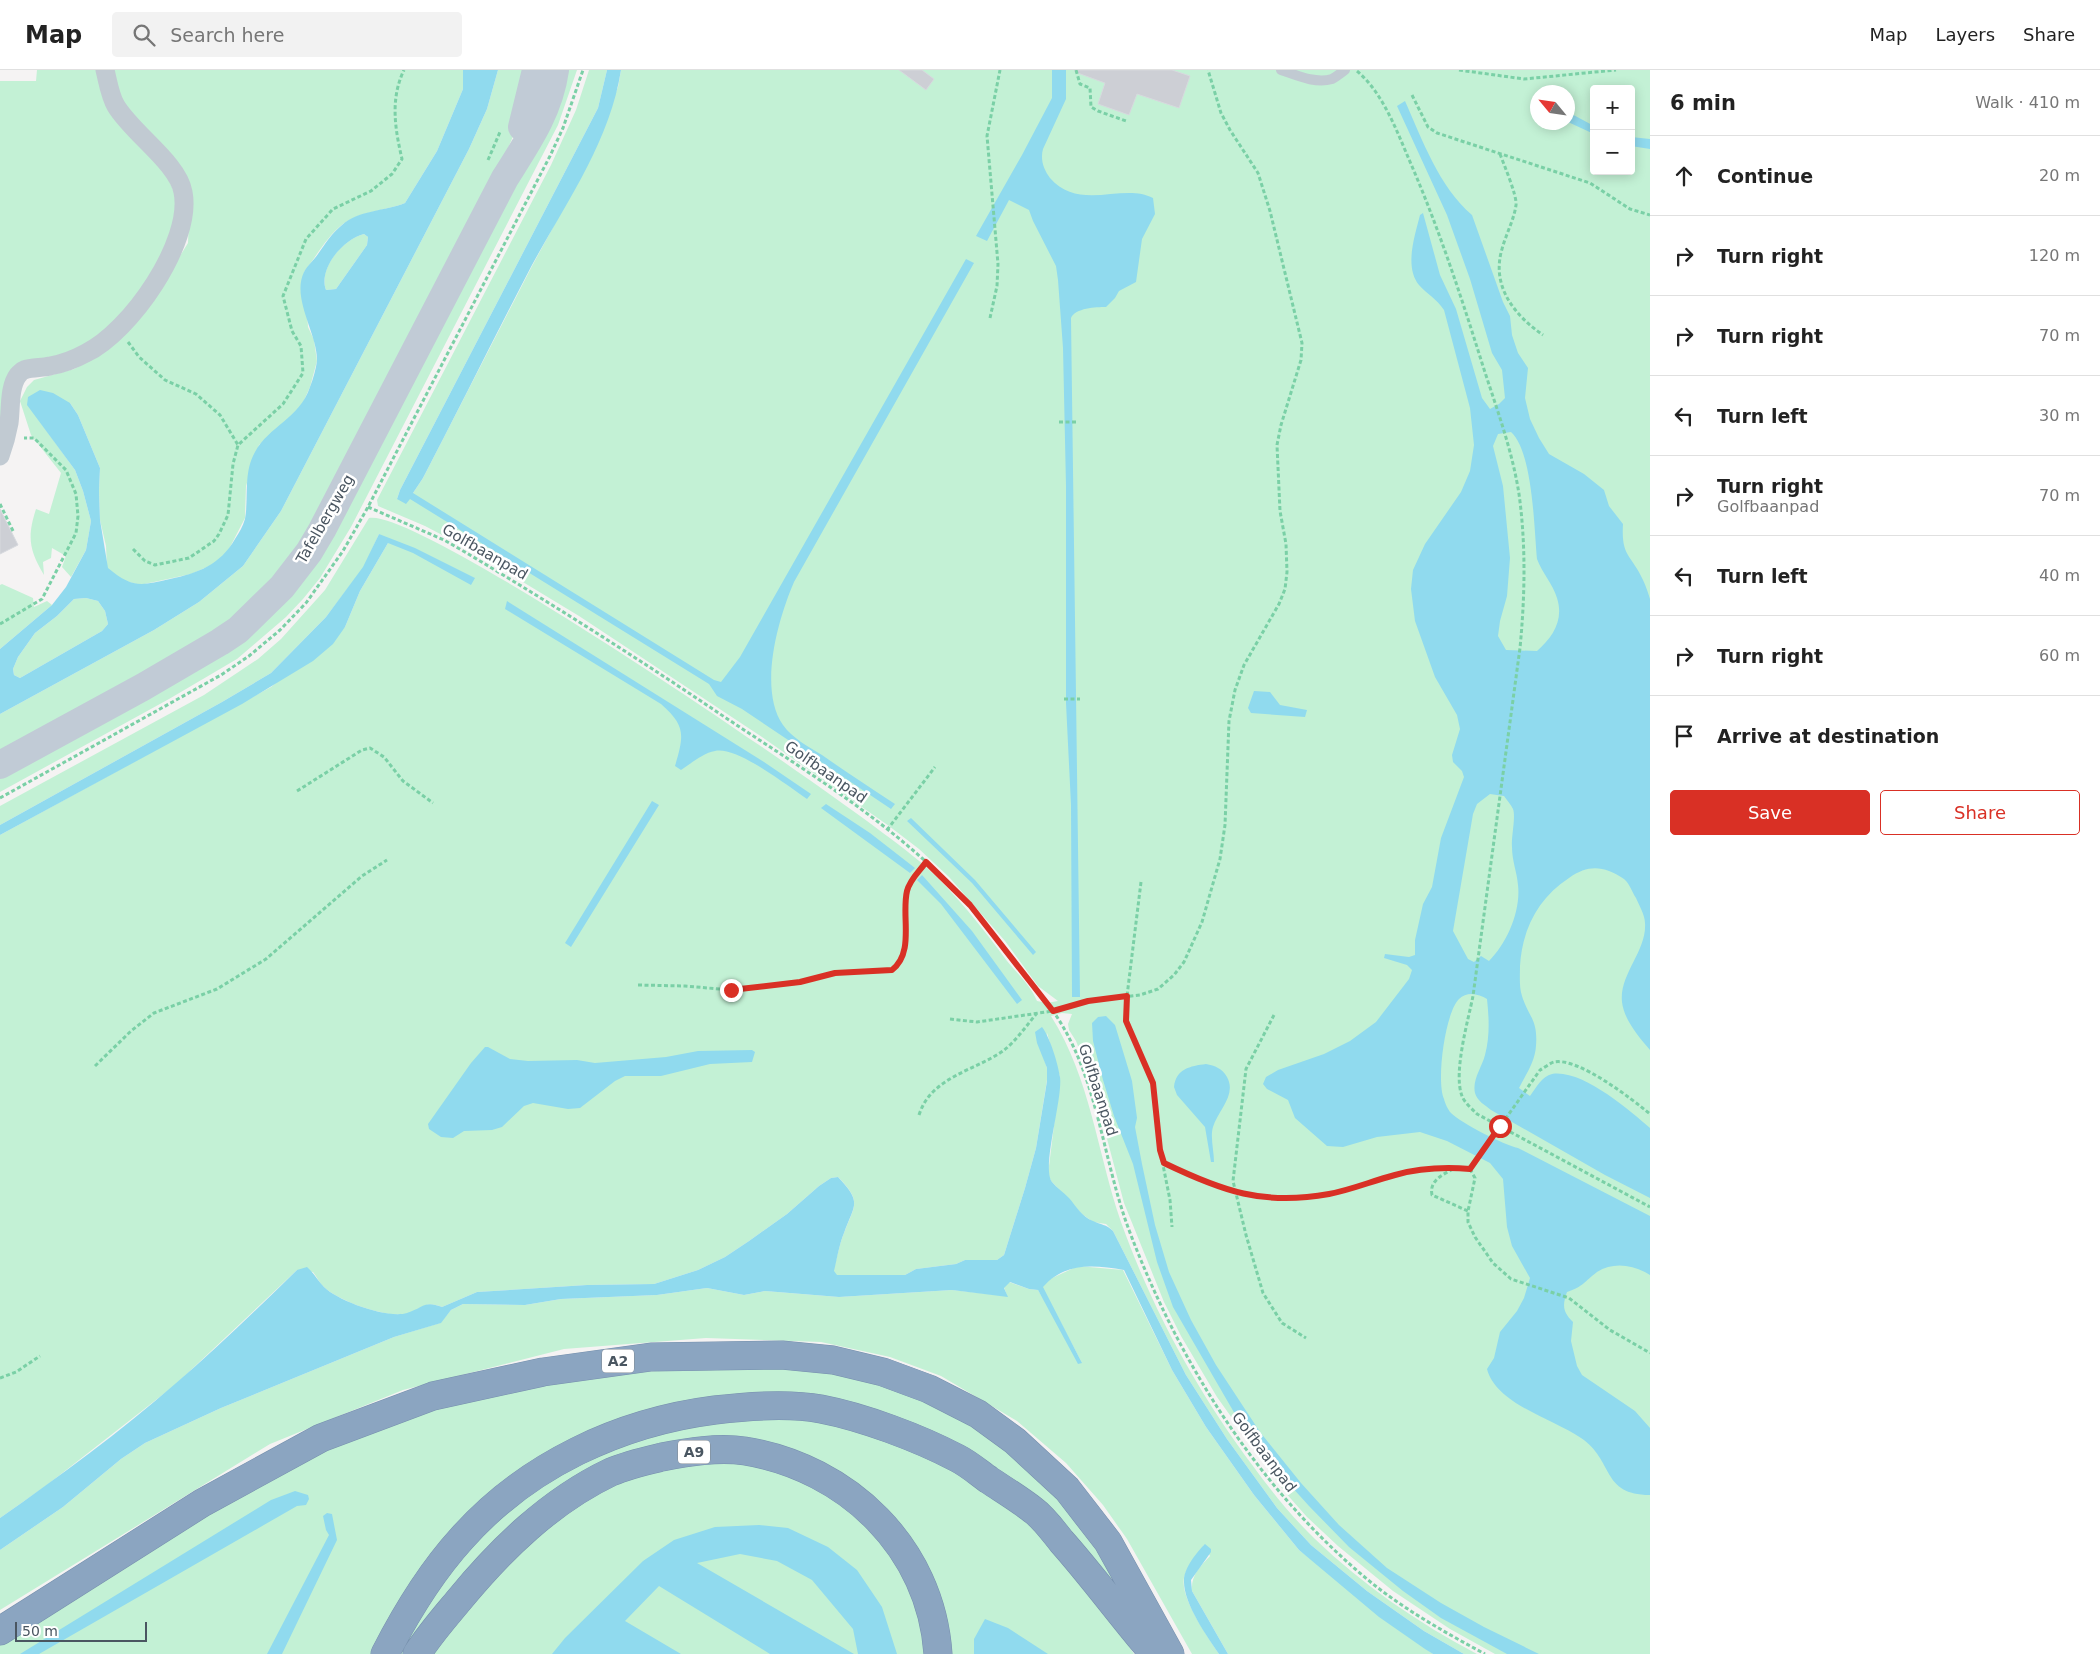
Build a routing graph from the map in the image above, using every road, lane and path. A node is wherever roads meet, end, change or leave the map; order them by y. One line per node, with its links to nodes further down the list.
1 (105, 70): 21 (street)
2 (404, 70): 25 (path)
3 (536, 70): 18 (street, Tafelbergweg)
4 (555, 70): 18 (street, Tafelbergweg)
5 (583, 70): 37 (path, Golfbaanpad)
6 (1000, 70): 20 (path)
7 (1076, 70): 15 (path)
8 (1208, 70): 42 (path)
9 (1281, 70): 10 (lane)
10 (1345, 70)
11 (1356, 70): 50 (path)
12 (1459, 70): 13 (path)
13 (1616, 70)
14 (1412, 95): 17 (path)
15 (1126, 121)
16 (502, 126): 18 (path)
17 (1500, 153): 19 (path); 22 (path)
18 (494, 173): 33 (street, Tafelbergweg)
19 (1650, 216)
20 (990, 318)
21 (118, 328): 25 (path); 26 (street)
22 (1543, 335)
23 (1059, 422): 24 (path)
24 (1077, 422)
25 (238, 445): 29 (path)
26 (3, 447): 30 (path)
27 (0, 504): 28 (path)
28 (14, 533)
29 (133, 549)
30 (0, 624)
31 (1064, 699): 32 (path)
32 (1080, 699)
33 (0, 765)
34 (935, 768): 37 (path)
35 (297, 791): 36 (path)
36 (433, 803)
37 (887, 830): 39 (path, Golfbaanpad)
38 (387, 860): 47 (path)
39 (926, 862): 41 (path); 43 (path, Golfbaanpad)
40 (1141, 882): 42 (path)
41 (638, 985)
42 (1127, 996): 43 (path); 51 (path)
43 (1053, 1011): 44 (path); 68 (path, Golfbaanpad)
44 (1038, 1013): 46 (path); 49 (path)
45 (1274, 1015): 54 (path)
46 (950, 1019)
47 (95, 1066)
48 (1650, 1114): 50 (path)
49 (919, 1115)
50 (1500, 1126): 53 (path); 55 (path)
51 (1164, 1163): 54 (path); 57 (path)
52 (1455, 1168): 53 (path); 54 (path); 56 (path)
53 (1470, 1169): 56 (path)
54 (1236, 1193): 58 (path)
55 (1650, 1207)
56 (1468, 1211): 59 (path)
57 (1172, 1227)
58 (1306, 1338)
59 (1650, 1353)
60 (40, 1356): 61 (path)
61 (0, 1378)
62 (0, 1631): 67 (highway, A2)
63 (385, 1654): 66 (highway)
64 (417, 1654): 65 (highway, A9)
65 (938, 1654)
66 (1154, 1654)
67 (1170, 1654)
68 (1485, 1654)

